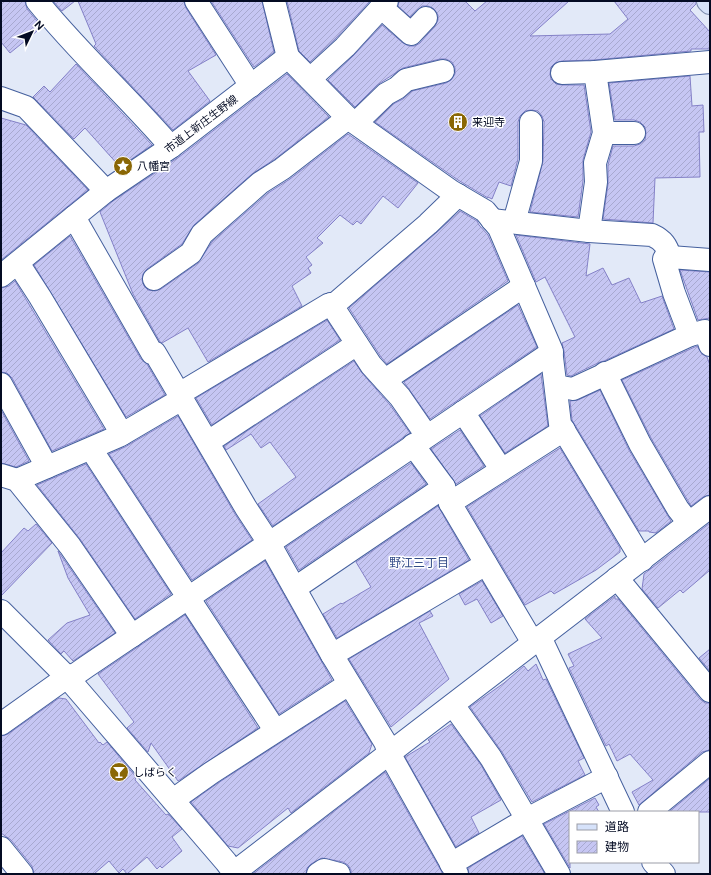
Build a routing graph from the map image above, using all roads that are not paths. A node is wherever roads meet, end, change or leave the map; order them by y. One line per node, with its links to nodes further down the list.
1 (37, 1): 18 (street)
2 (196, 1): 12 (street)
3 (274, 1): 6 (street)
4 (384, 4): 5 (street); 11 (street)
5 (426, 18)
6 (288, 57): 11 (street); 12 (street, 市道上新庄生野線)
7 (710, 66): 9 (street)
8 (443, 71): 14 (street)
9 (595, 72): 10 (street); 16 (street)
10 (562, 73)
11 (310, 79): 14 (street)
12 (251, 86): 18 (street, 市道上新庄生野線)
13 (1, 98): 19 (street)
14 (352, 120): 20 (street); 28 (street)
15 (531, 122): 23 (street)
16 (604, 133): 17 (street); 24 (street)
17 (634, 133)
18 (171, 147): 19 (street, 市道上新庄生野線)
19 (106, 191): 21 (street, 市道上新庄生野線)
20 (458, 195): 22 (street); 30 (street)
21 (74, 217): 27 (street, 市道上新庄生野線); 39 (street)
22 (492, 220): 23 (street); 29 (street)
23 (514, 222): 24 (street)
24 (589, 231): 25 (street)
25 (670, 257): 26 (street); 31 (street)
26 (710, 260)
27 (9, 270): 43 (street)
28 (154, 279)
29 (524, 286): 34 (street); 36 (street)
30 (331, 304): 32 (street); 39 (street)
31 (690, 335): 33 (street); 35 (street)
32 (357, 344): 36 (street); 45 (street)
33 (710, 345)
34 (552, 352): 38 (street); 41 (street)
35 (605, 373): 38 (street); 52 (street)
36 (385, 380): 44 (street)
37 (1, 384): 40 (street)
38 (556, 386): 42 (street)
39 (180, 396): 43 (street); 45 (street)
40 (7, 408): 47 (street)
41 (463, 412): 44 (street); 48 (street)
42 (564, 430): 48 (street); 54 (street)
43 (122, 434): 46 (street)
44 (420, 440): 50 (street); 53 (street)
45 (208, 442): 53 (street)
46 (91, 449): 47 (street); 58 (street)
47 (46, 467): 49 (street)
48 (501, 469): 50 (street)
49 (9, 477): 60 (street)
50 (447, 495): 55 (street); 57 (street)
51 (710, 507): 52 (street)
52 (689, 523): 54 (street)
53 (269, 543): 57 (street); 58 (street)
54 (642, 560): 56 (street)
55 (486, 564): 61 (street); 62 (street)
56 (618, 578): 61 (street); 65 (street)
57 (294, 587): 62 (street)
58 (188, 598): 60 (street); 68 (street)
59 (1, 611): 63 (street)
60 (132, 636): 63 (street)
61 (537, 640): 66 (street); 71 (street)
62 (332, 655): 64 (street)
63 (67, 677): 67 (street); 72 (street)
64 (349, 684): 68 (street); 69 (street)
65 (710, 691)
66 (453, 704): 69 (street); 75 (street)
67 (1, 724)
68 (275, 730): 72 (street)
69 (389, 753): 78 (street); 80 (street)
70 (710, 762): 74 (street)
71 (607, 777): 73 (street); 75 (street)
72 (173, 800): 80 (street)
73 (623, 811)
74 (650, 811)
75 (527, 819): 78 (street); 83 (street)
76 (1, 848): 79 (street)
77 (654, 863): 84 (street)
78 (454, 869)
79 (22, 874)
80 (234, 874)
81 (318, 874): 82 (street)
82 (339, 874)
83 (559, 874)
84 (664, 874)

